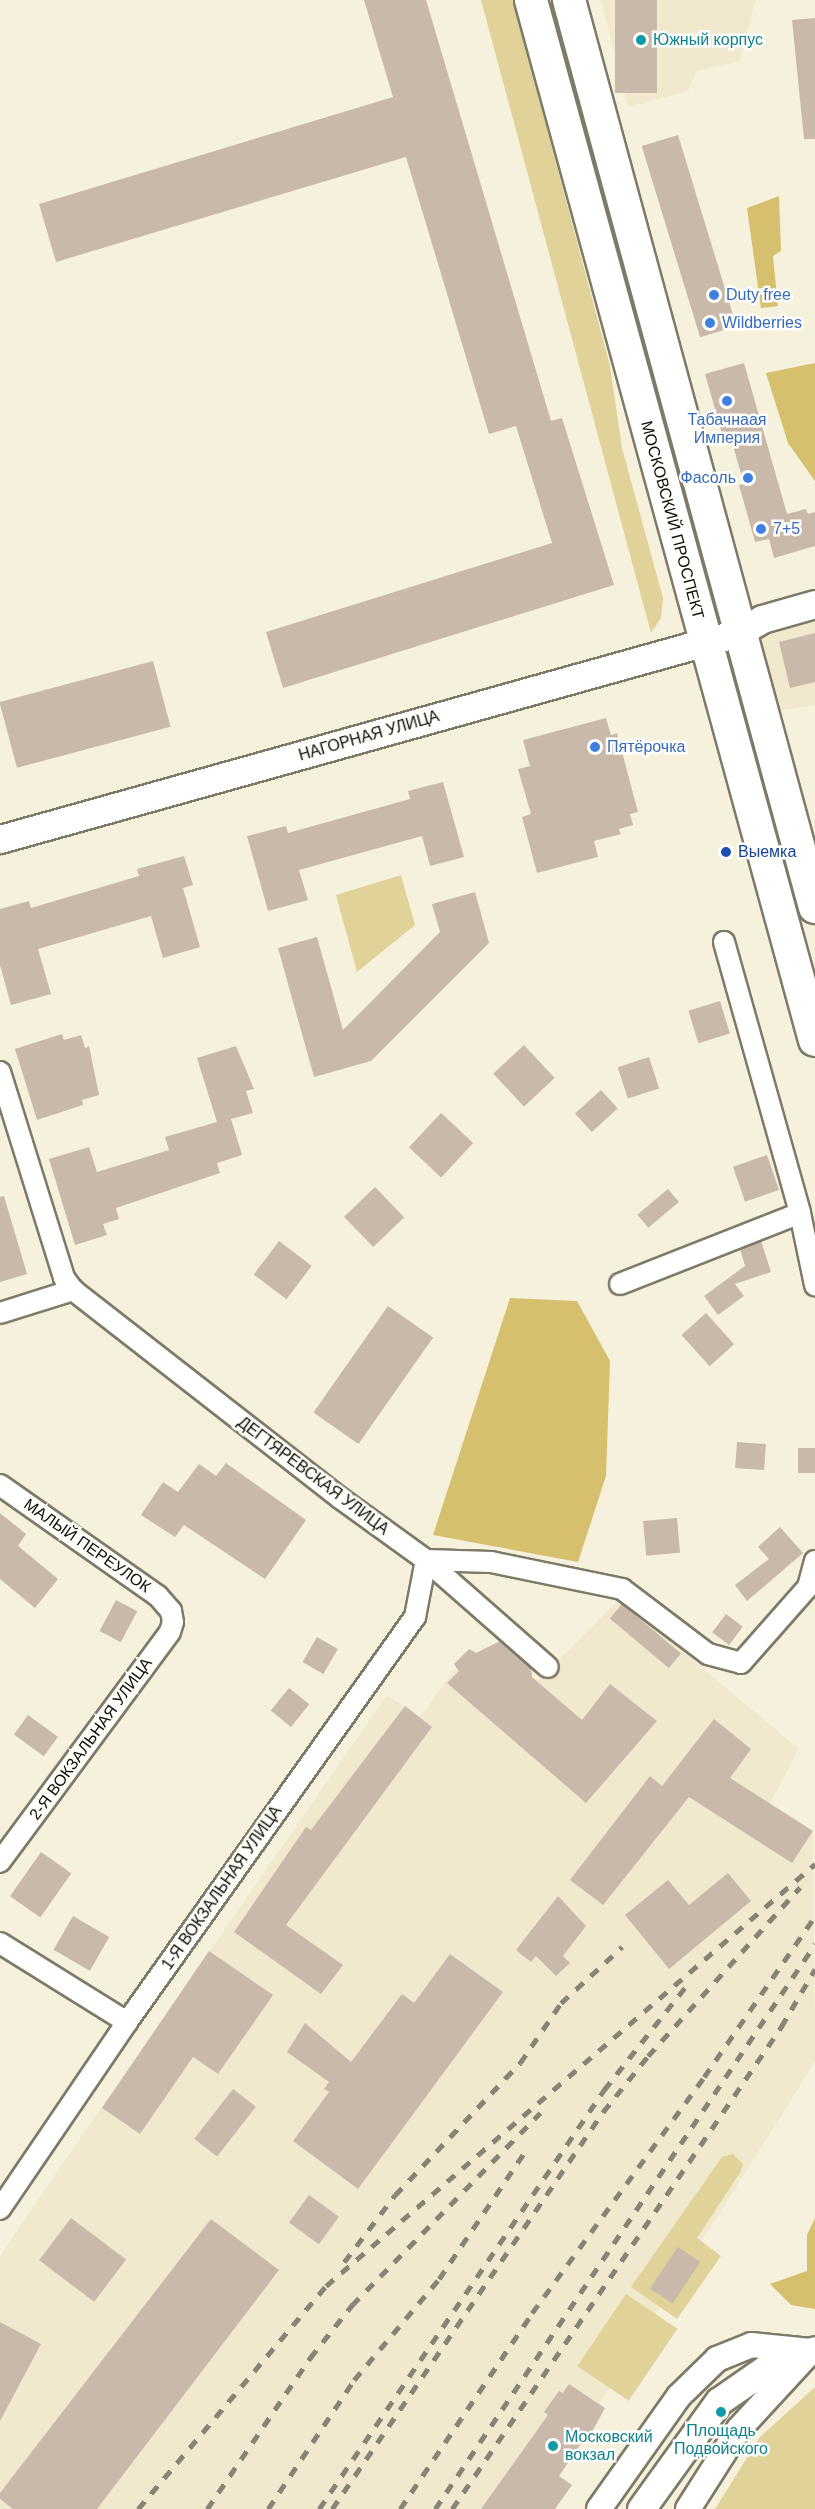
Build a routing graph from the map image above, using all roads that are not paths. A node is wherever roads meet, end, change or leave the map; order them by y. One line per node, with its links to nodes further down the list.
1 (531, 0): 5 (main road, МОСКОВСКИЙ ПРОСПЕКТ)
2 (569, 0): 4 (main road)
3 (815, 604): 4 (main road, НАГОРНАЯ УЛИЦА)
4 (738, 633): 5 (main road, НАГОРНАЯ УЛИЦА); 7 (main road)
5 (706, 643): 6 (main road, НАГОРНАЯ УЛИЦА); 9 (main road, МОСКОВСКИЙ ПРОСПЕКТ)
6 (0, 840)
7 (815, 907)
8 (724, 942): 11 (street)
9 (815, 1040)
10 (0, 1072): 14 (street)
11 (800, 1213): 12 (street); 13 (street)
12 (620, 1284)
13 (815, 1285)
14 (73, 1290): 15 (street); 17 (street, ДЕГТЯРЕВСКАЯ УЛИЦА)
15 (0, 1313)
16 (0, 1485): 19 (street, МАЛЫЙ ПЕРЕУЛОК)
17 (426, 1560): 18 (street); 20 (street, ДЕГТЯРЕВСКАЯ УЛИЦА); 23 (street, 1-Я ВОКЗАЛЬНАЯ УЛИЦА)
18 (815, 1561)
19 (171, 1611): 21 (street, 2-Я ВОКЗАЛЬНАЯ УЛИЦА)
20 (548, 1667)
21 (0, 1862)
22 (0, 1943): 23 (street)
23 (127, 2022): 24 (street, 1-Я ВОКЗАЛЬНАЯ УЛИЦА)
24 (0, 2209)
25 (813, 2351): 26 (street); 27 (main road); 28 (street)
26 (599, 2509)
27 (641, 2509)
28 (688, 2509)

